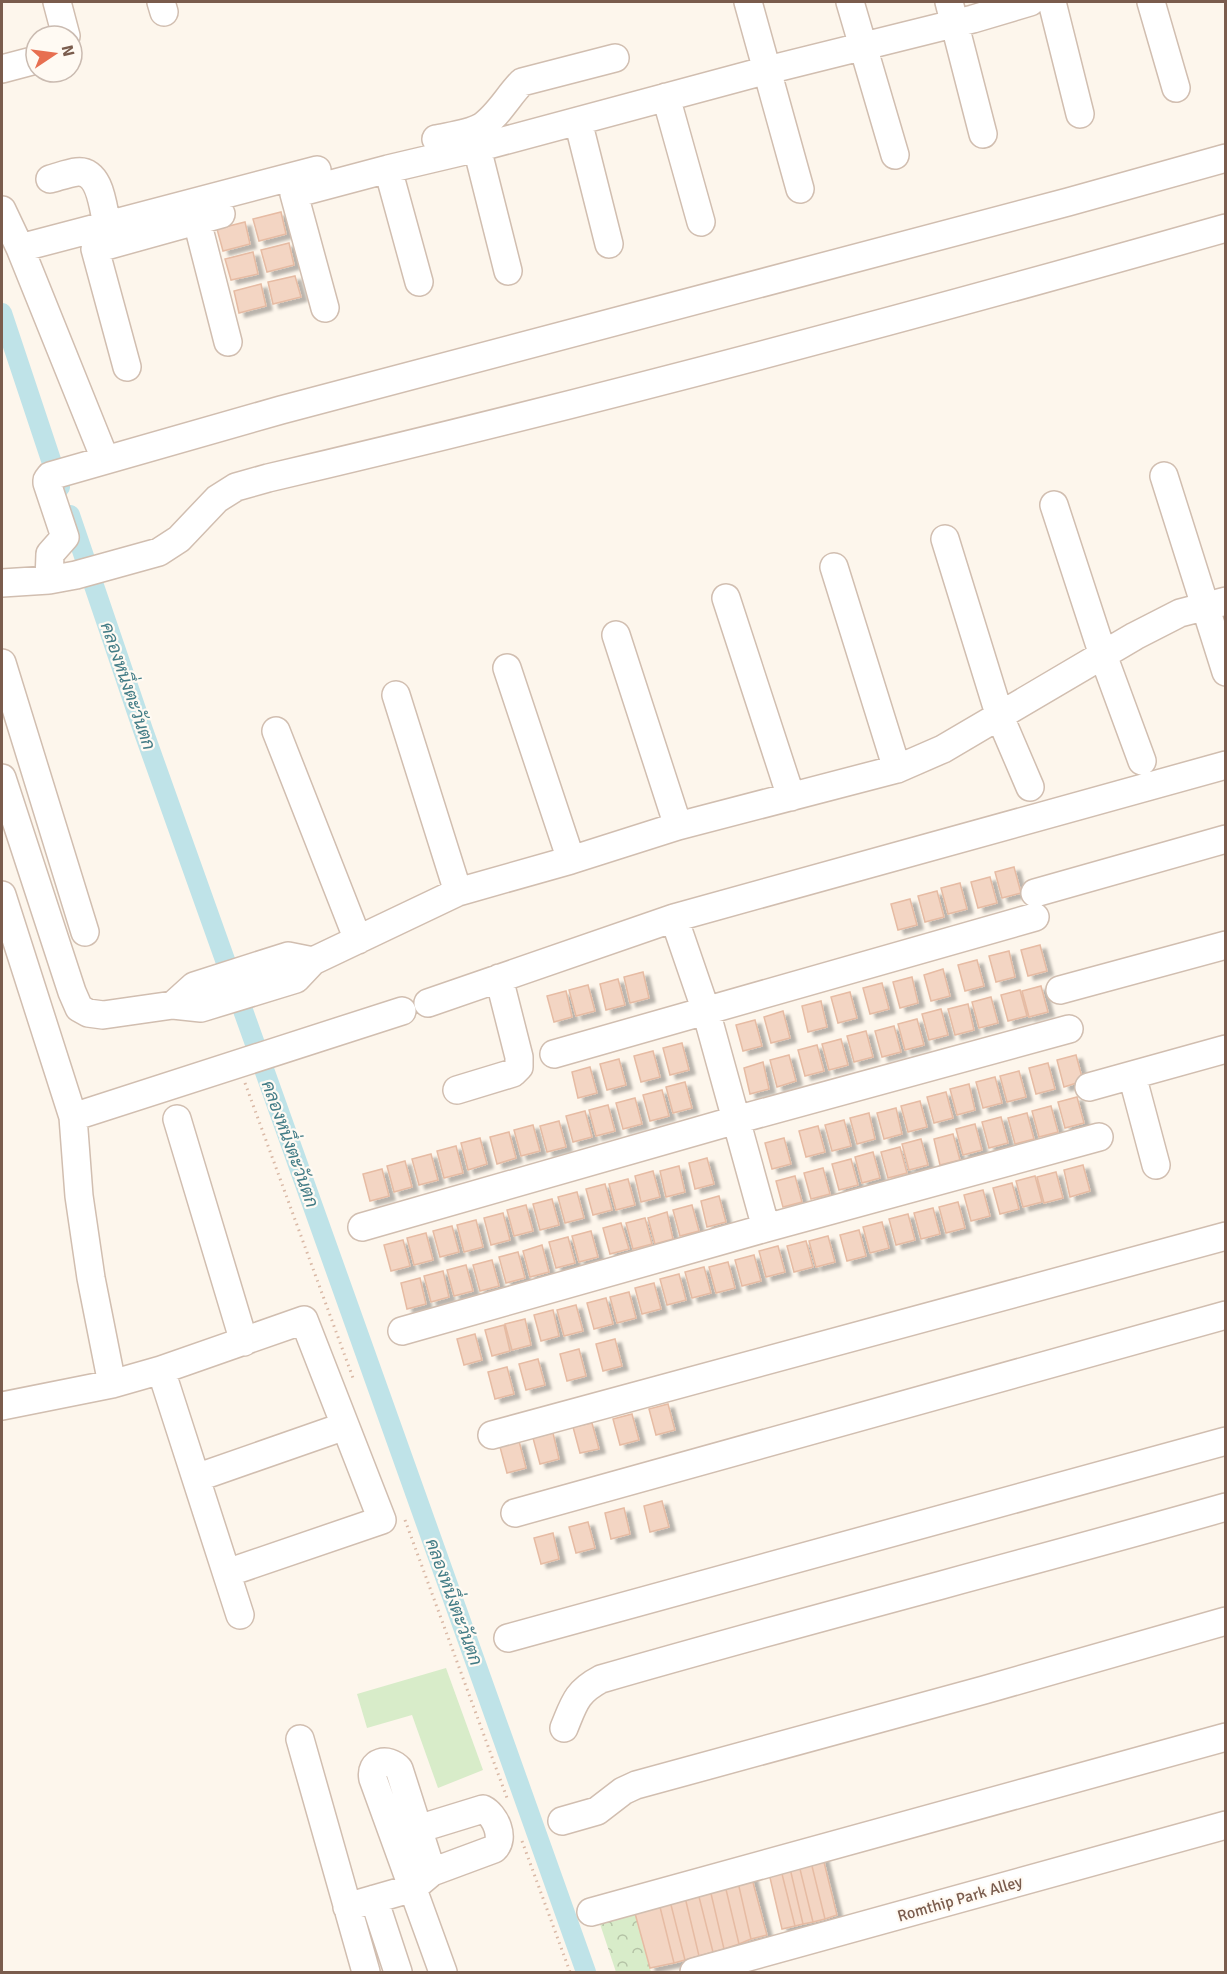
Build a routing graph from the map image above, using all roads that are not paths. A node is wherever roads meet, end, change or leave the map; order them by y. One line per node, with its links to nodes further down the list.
1 (57, 2): 8 (street)
2 (748, 2): 13 (street)
3 (850, 2): 9 (street)
4 (1030, 2): 7 (street)
5 (1052, 2): 16 (street)
6 (1151, 2): 14 (street)
7 (952, 12): 9 (street); 18 (street)
8 (63, 24)
9 (862, 47): 13 (street); 20 (street)
10 (615, 57): 29 (street)
11 (24, 63): 12 (street)
12 (2, 69)
13 (768, 70): 15 (street); 24 (street)
14 (1176, 88)
15 (666, 97): 17 (street); 28 (street)
16 (1080, 114)
17 (578, 121): 19 (street); 31 (street)
18 (983, 134)
19 (477, 148): 22 (street); 33 (street)
20 (895, 155)
21 (1226, 158): 38 (street)
22 (388, 169): 25 (street); 34 (street)
23 (50, 179): 29 (street)
24 (800, 189)
25 (294, 194): 27 (street); 35 (street)
26 (2, 210): 32 (street)
27 (197, 221): 36 (street); 37 (street)
28 (701, 222)
29 (107, 225): 32 (street)
30 (1226, 228): 43 (street)
31 (609, 244)
32 (20, 248): 38 (street)
33 (508, 271)
34 (419, 282)
35 (325, 308)
36 (228, 342)
37 (126, 367)
38 (99, 462): 43 (street)
39 (1164, 476): 46 (street)
40 (1054, 505): 48 (street)
41 (945, 539): 53 (street)
42 (834, 567): 57 (street)
43 (49, 580): 44 (street)
44 (2, 583)
45 (726, 598): 60 (street)
46 (1215, 604): 48 (street); 51 (street)
47 (616, 635): 61 (street)
48 (1103, 655): 53 (street); 55 (street)
49 (2, 663): 67 (street)
50 (507, 668): 63 (street)
51 (1226, 672)
52 (396, 695): 64 (street)
53 (1000, 717): 57 (street); 59 (street)
54 (276, 731): 68 (street)
55 (1142, 761)
56 (1226, 765): 66 (street)
57 (897, 769): 60 (street)
58 (2, 778): 68 (street)
59 (1030, 787)
60 (791, 796): 61 (street)
61 (678, 826): 63 (street)
62 (1226, 839): 74 (street)
63 (571, 861): 64 (street)
64 (458, 892): 68 (street)
65 (2, 895): 81 (street)
66 (674, 918): 70 (street); 74 (street)
67 (85, 932)
68 (358, 940)
69 (1226, 945): 71 (street)
70 (499, 978): 72 (street); 80 (street)
71 (1060, 990)
72 (428, 1003)
73 (402, 1011): 81 (street)
74 (706, 1011): 77 (street); 83 (street)
75 (1070, 1029): 83 (street)
76 (1226, 1049): 78 (street)
77 (554, 1054)
78 (1132, 1075): 79 (street); 85 (street)
79 (1089, 1087)
80 (457, 1090)
81 (73, 1117): 93 (street)
82 (177, 1119): 91 (street)
83 (736, 1120): 86 (street); 87 (street)
84 (1099, 1137): 87 (street)
85 (1156, 1165)
86 (362, 1227)
87 (766, 1228): 90 (street)
88 (1226, 1236): 96 (street)
89 (1226, 1315): 100 (street)
90 (402, 1331)
91 (243, 1342): 92 (street); 95 (street)
92 (161, 1370): 93 (street); 98 (street)
93 (112, 1384): 94 (street)
94 (2, 1403)
95 (345, 1426): 98 (street); 101 (street)
96 (492, 1435)
97 (1226, 1441): 104 (street)
98 (196, 1478): 101 (street)
99 (1226, 1507): 105 (street)
100 (515, 1513)
101 (227, 1574): 102 (street)
102 (240, 1615)
103 (1226, 1621): 108 (street)
104 (508, 1638)
105 (564, 1728)
106 (1226, 1737): 114 (street)
107 (300, 1739): 113 (street)
108 (562, 1821)
109 (1226, 1825): 118 (street, Romthip Park Alley)
110 (418, 1828): 111 (street); 111 (street); 111 (street)
111 (422, 1880): 112 (street); 117 (street)
112 (374, 1899): 113 (street); 116 (street)
113 (347, 1907): 115 (street)
114 (591, 1912)
115 (366, 1972)
116 (398, 1972)
117 (443, 1972)
118 (694, 1972)

